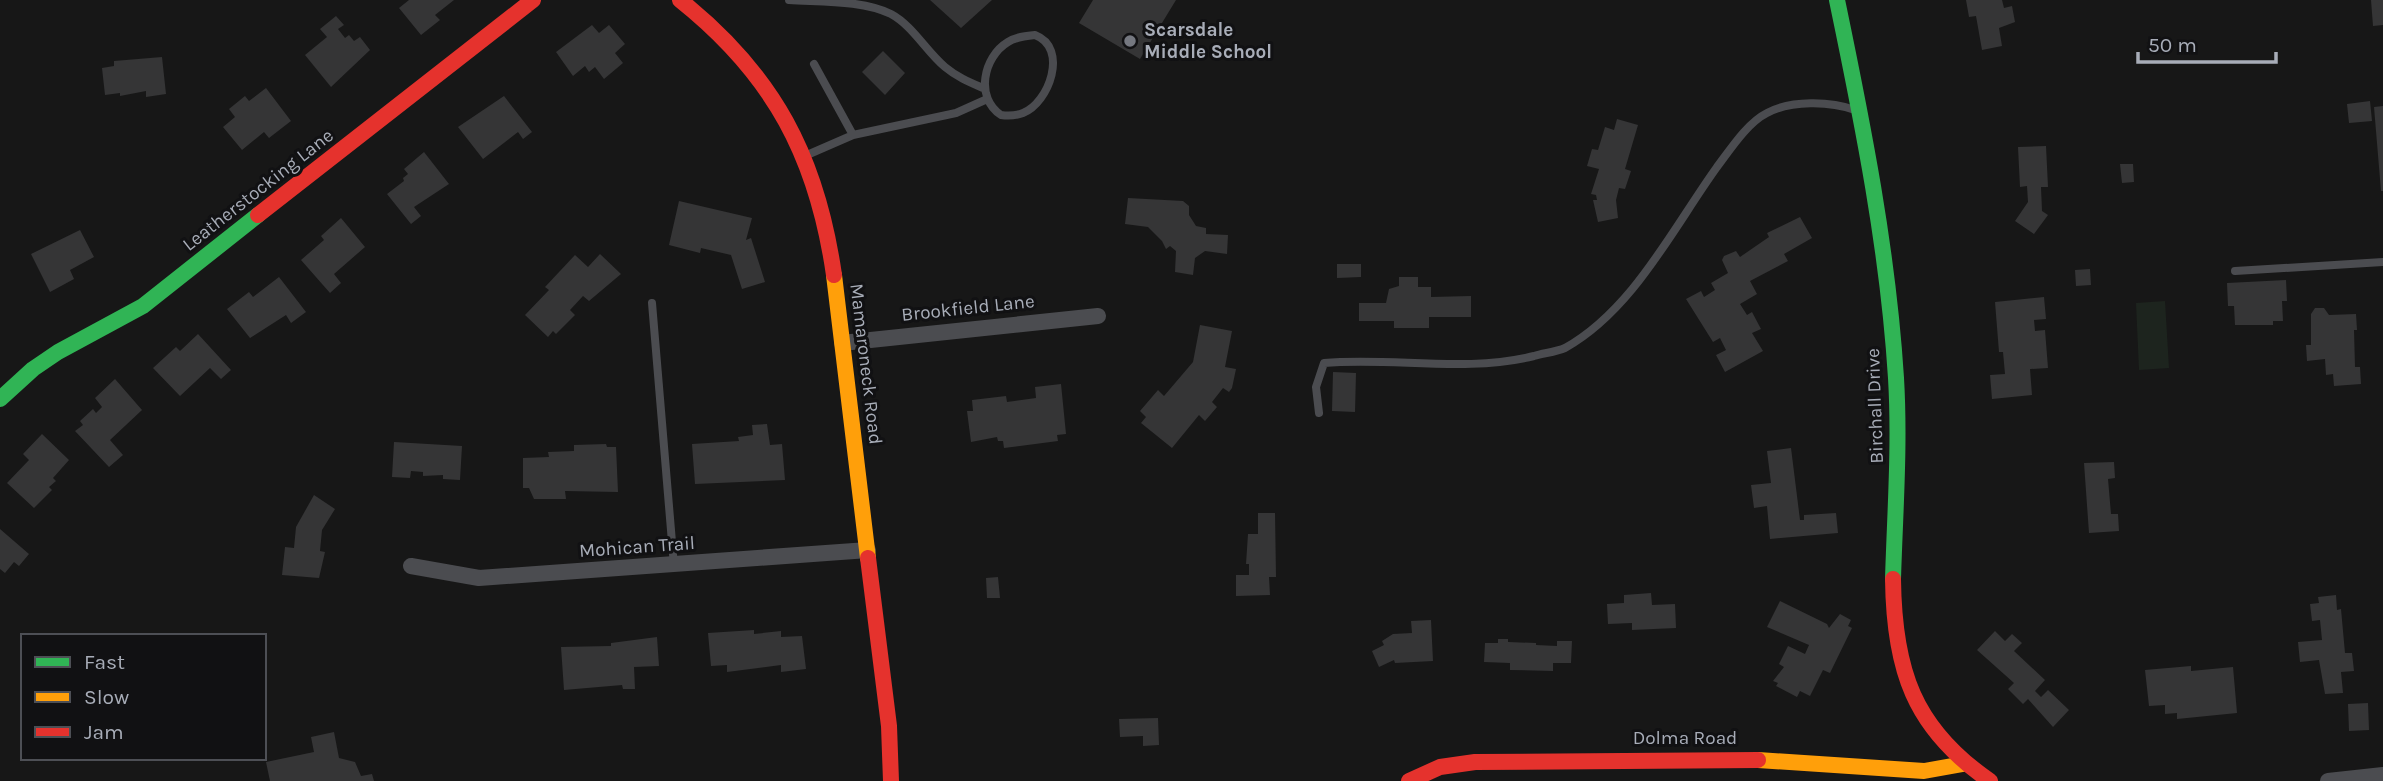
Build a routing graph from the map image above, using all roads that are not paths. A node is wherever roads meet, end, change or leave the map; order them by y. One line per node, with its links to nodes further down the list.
1 (533, 0): 16 (street, Leatherstocking Lane)
2 (680, 0): 10 (street, Mamaroneck Road)
3 (789, 0): 6 (lane)
4 (1837, 0): 8 (street, Birchall Drive)
5 (814, 64): 9 (lane)
6 (983, 88): 7 (lane); 7 (lane)
7 (985, 100): 9 (lane)
8 (1861, 112): 17 (lane); 21 (street, Birchall Drive)
9 (853, 135): 10 (lane)
10 (805, 157): 15 (street, Mamaroneck Road)
11 (2383, 262): 12 (lane)
12 (2235, 271)
13 (652, 303): 20 (lane)
14 (1098, 316): 15 (street, Brookfield Lane)
15 (842, 344): 18 (street, Mamaroneck Road)
16 (0, 399)
17 (1319, 413)
18 (868, 550): 20 (street, Mohican Trail); 23 (street, Mamaroneck Road)
19 (411, 566): 20 (street, Mohican Trail)
20 (674, 566)
21 (1964, 764): 24 (street, Dolma Road); 25 (street, Birchall Drive)
22 (2383, 775): 26 (street)
23 (891, 781)
24 (1409, 781)
25 (1990, 781)
26 (2328, 781)

